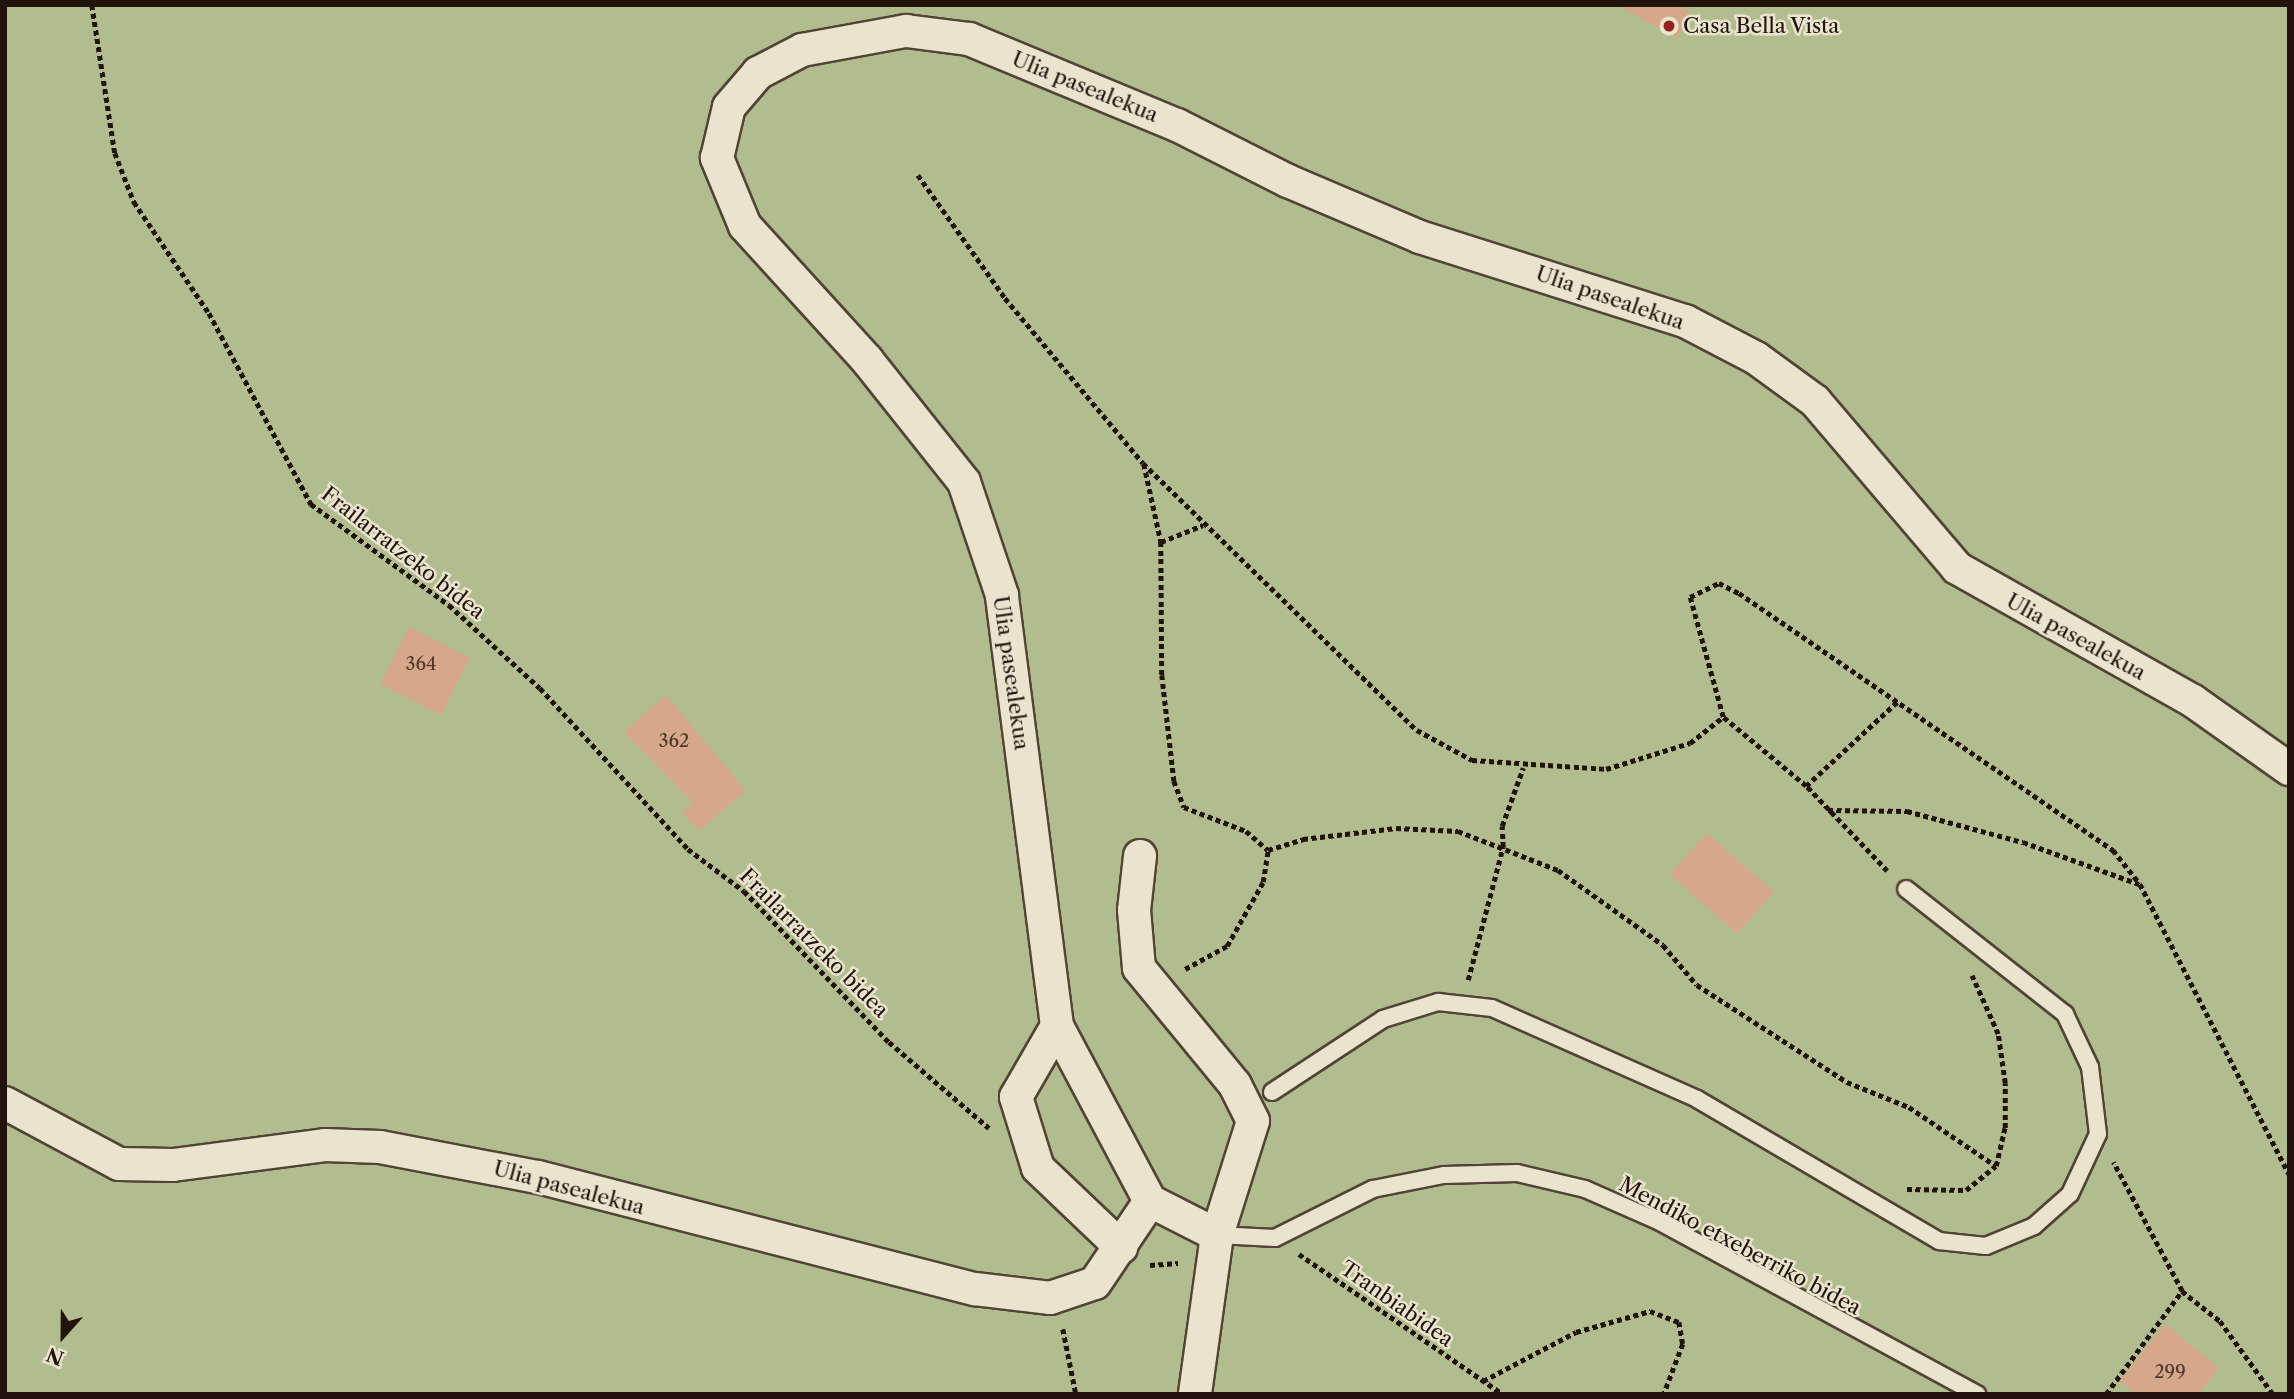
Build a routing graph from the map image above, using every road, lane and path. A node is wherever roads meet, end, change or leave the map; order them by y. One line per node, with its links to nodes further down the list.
1 (92, 5): 22 (path, Frailarratzeko bidea)
2 (918, 175): 3 (path)
3 (1143, 463): 4 (path); 5 (path)
4 (1203, 525): 5 (path); 8 (path)
5 (1161, 542): 13 (path)
6 (1898, 701): 7 (path); 10 (path); 15 (path)
7 (1723, 717): 8 (path); 10 (path)
8 (1522, 768): 12 (path)
9 (2289, 769): 19 (street, Ulia pasealekua)
10 (1806, 786): 11 (path)
11 (1828, 810): 15 (path); 16 (path)
12 (1503, 847): 13 (path); 18 (path); 25 (path)
13 (1268, 850): 17 (path)
14 (1140, 856): 29 (street)
15 (2140, 884): 26 (path)
16 (1906, 889): 24 (lane)
17 (1185, 969)
18 (1463, 1005): 21 (lane); 24 (lane)
19 (1057, 1026): 22 (street); 28 (street, Ulia pasealekua)
20 (1998, 1034): 25 (path)
21 (1272, 1092)
22 (1017, 1097): 31 (street)
23 (5, 1103): 33 (street, Ulia pasealekua)
24 (2098, 1134): 34 (path)
25 (1996, 1166): 27 (path)
26 (2289, 1174)
27 (1900, 1187)
28 (1150, 1202): 29 (street); 31 (street)
29 (1217, 1235): 30 (lane); 38 (street)
30 (1275, 1238): 36 (path, Tranbiabidea); 41 (lane, Mendiko etxeberriko bidea)
31 (1121, 1247): 33 (street)
32 (1185, 1271): 33 (path)
33 (1095, 1283)
34 (2182, 1291): 42 (path); 43 (path)
35 (1062, 1323): 37 (path)
36 (1482, 1381): 39 (path, Tranbiabidea); 40 (path)
37 (1076, 1394)
38 (1195, 1394)
39 (1503, 1394)
40 (1664, 1394)
41 (1977, 1394)
42 (2106, 1394)
43 (2273, 1394)

